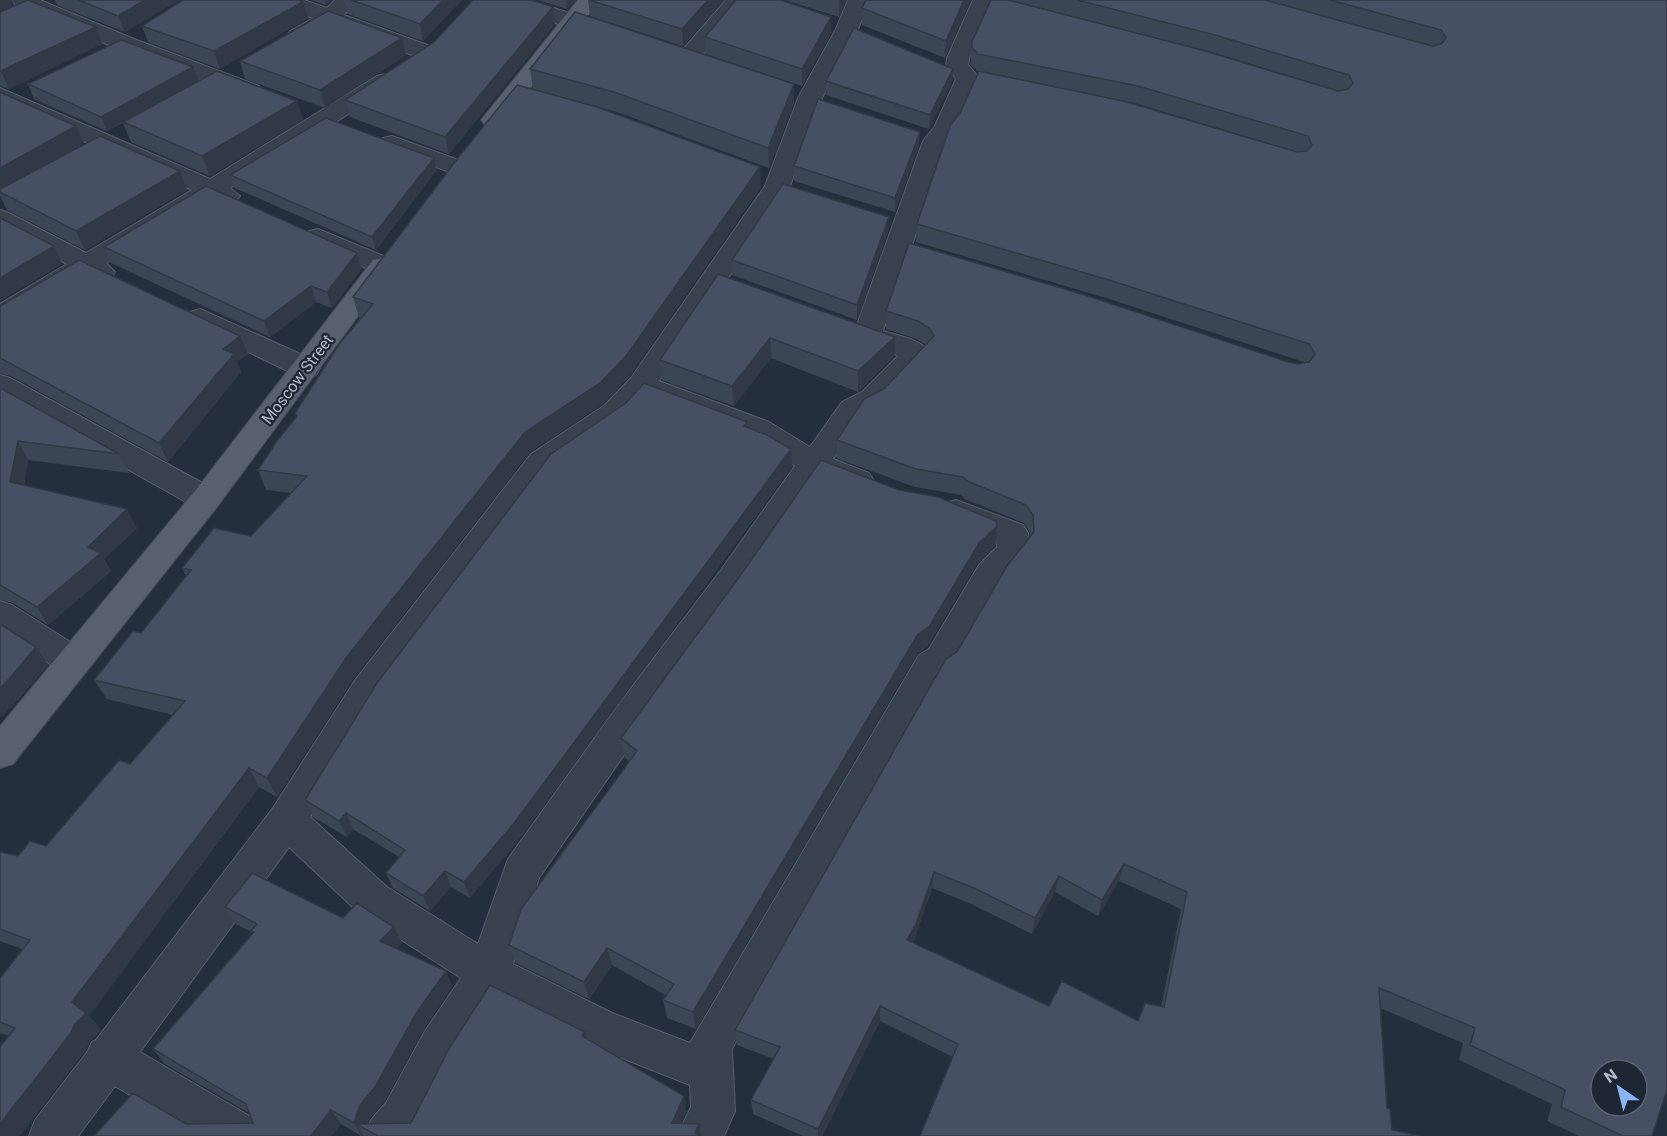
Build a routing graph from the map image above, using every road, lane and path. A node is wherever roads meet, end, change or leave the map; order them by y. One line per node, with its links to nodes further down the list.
1 (284, 0): 8 (street)
2 (347, 0): 8 (street)
3 (509, 0): 7 (street)
4 (736, 0): 16 (street)
5 (35, 2): 9 (street); 13 (street)
6 (991, 4): 20 (street)
7 (580, 11): 12 (street); 27 (main road)
8 (330, 17): 14 (street); 24 (street)
9 (9, 19)
10 (850, 22): 39 (street)
11 (153, 27): 13 (street)
12 (624, 38)
13 (126, 44): 15 (street); 19 (street)
14 (281, 46)
15 (105, 54)
16 (688, 58)
17 (934, 62): 20 (street)
18 (251, 63): 19 (street)
19 (222, 80): 21 (street); 23 (street)
20 (979, 80): 26 (street)
21 (201, 92)
22 (10, 97): 28 (street)
23 (274, 100)
24 (337, 123): 27 (street); 28 (street)
25 (912, 134): 26 (street)
26 (935, 141): 40 (street)
27 (461, 160)
28 (211, 189): 29 (street); 33 (street)
29 (243, 203)
30 (3, 206): 33 (street)
31 (297, 227): 32 (street)
32 (389, 256): 37 (main road, Moscow Street)
33 (86, 264): 34 (street); 36 (street)
34 (128, 284)
35 (180, 309): 37 (street)
36 (0, 316)
37 (306, 368): 41 (main road, Moscow Street)
38 (0, 385): 41 (street)
39 (641, 385): 40 (street); 45 (street)
40 (813, 463): 46 (street); 48 (street)
41 (206, 499): 43 (main road, Moscow Street)
42 (0, 614): 43 (street)
43 (74, 663): 44 (main road, Moscow Street)
44 (0, 753)
45 (287, 819): 46 (street); 47 (street)
46 (489, 973): 48 (street); 51 (street)
47 (107, 1057): 49 (street); 50 (street)
48 (711, 1072): 52 (street)
49 (51, 1136)
50 (240, 1136)
51 (387, 1136)
52 (699, 1136)

